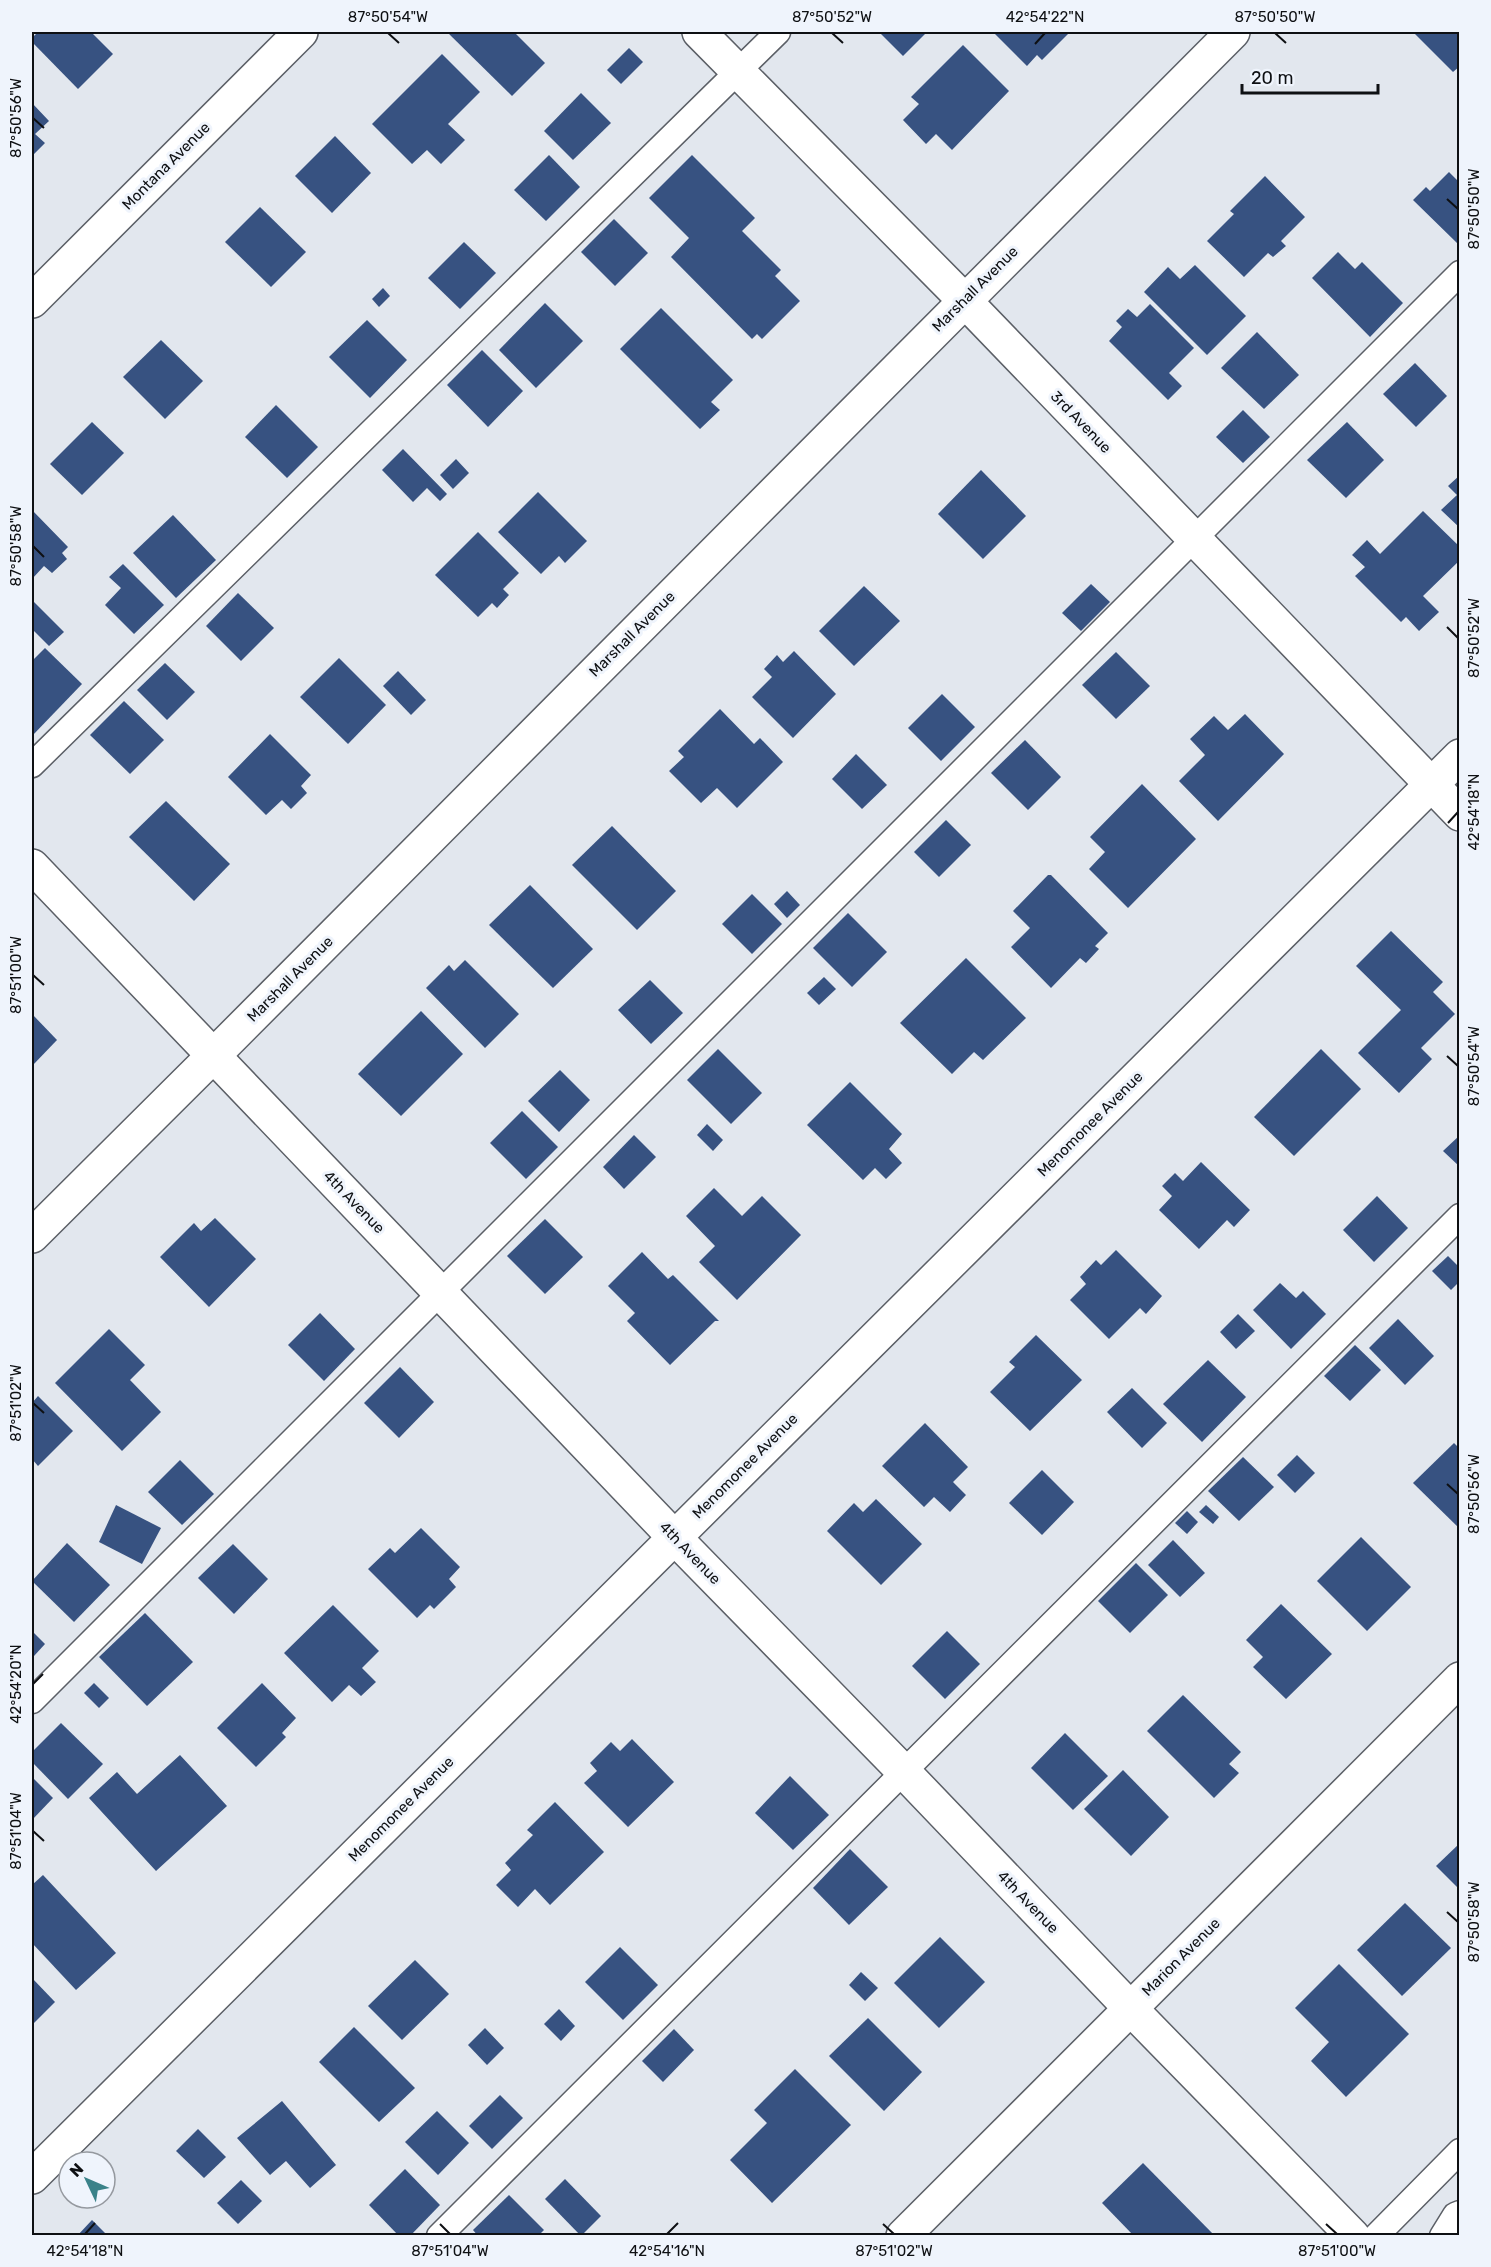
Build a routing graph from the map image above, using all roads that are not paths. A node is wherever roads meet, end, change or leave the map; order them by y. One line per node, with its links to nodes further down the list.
1 (301, 32): 8 (street, Montana Avenue)
2 (699, 32): 5 (street, 3rd Avenue)
3 (778, 32): 5 (lane)
4 (1233, 32): 7 (street, Marshall Avenue)
5 (738, 73): 7 (street, 3rd Avenue); 11 (lane)
6 (1460, 273): 9 (lane)
7 (964, 300): 9 (street, 3rd Avenue); 15 (street, Marshall Avenue)
8 (32, 301)
9 (1194, 540): 12 (street, 3rd Avenue); 18 (lane)
10 (1460, 756): 12 (street, Menomonee Avenue)
11 (32, 765)
12 (1431, 784): 13 (street, 3rd Avenue); 19 (street, Menomonee Avenue)
13 (1460, 814)
14 (32, 866): 15 (street, 4th Avenue)
15 (213, 1056): 17 (street, Marshall Avenue); 18 (street, 4th Avenue)
16 (1460, 1216): 22 (lane)
17 (32, 1236)
18 (440, 1292): 19 (street, 4th Avenue); 21 (lane)
19 (674, 1537): 22 (street, 4th Avenue); 25 (street, Menomonee Avenue)
20 (1460, 1679): 23 (street, Marion Avenue)
21 (32, 1701)
22 (904, 1772): 23 (street, 4th Avenue); 27 (lane)
23 (1130, 2008): 28 (street, Marion Avenue); 29 (street, 4th Avenue)
24 (1460, 2151): 30 (lane)
25 (32, 2177)
26 (1460, 2213): 31 (lane)
27 (439, 2235)
28 (903, 2235)
29 (1353, 2235)
30 (1376, 2235)
31 (1442, 2235)

